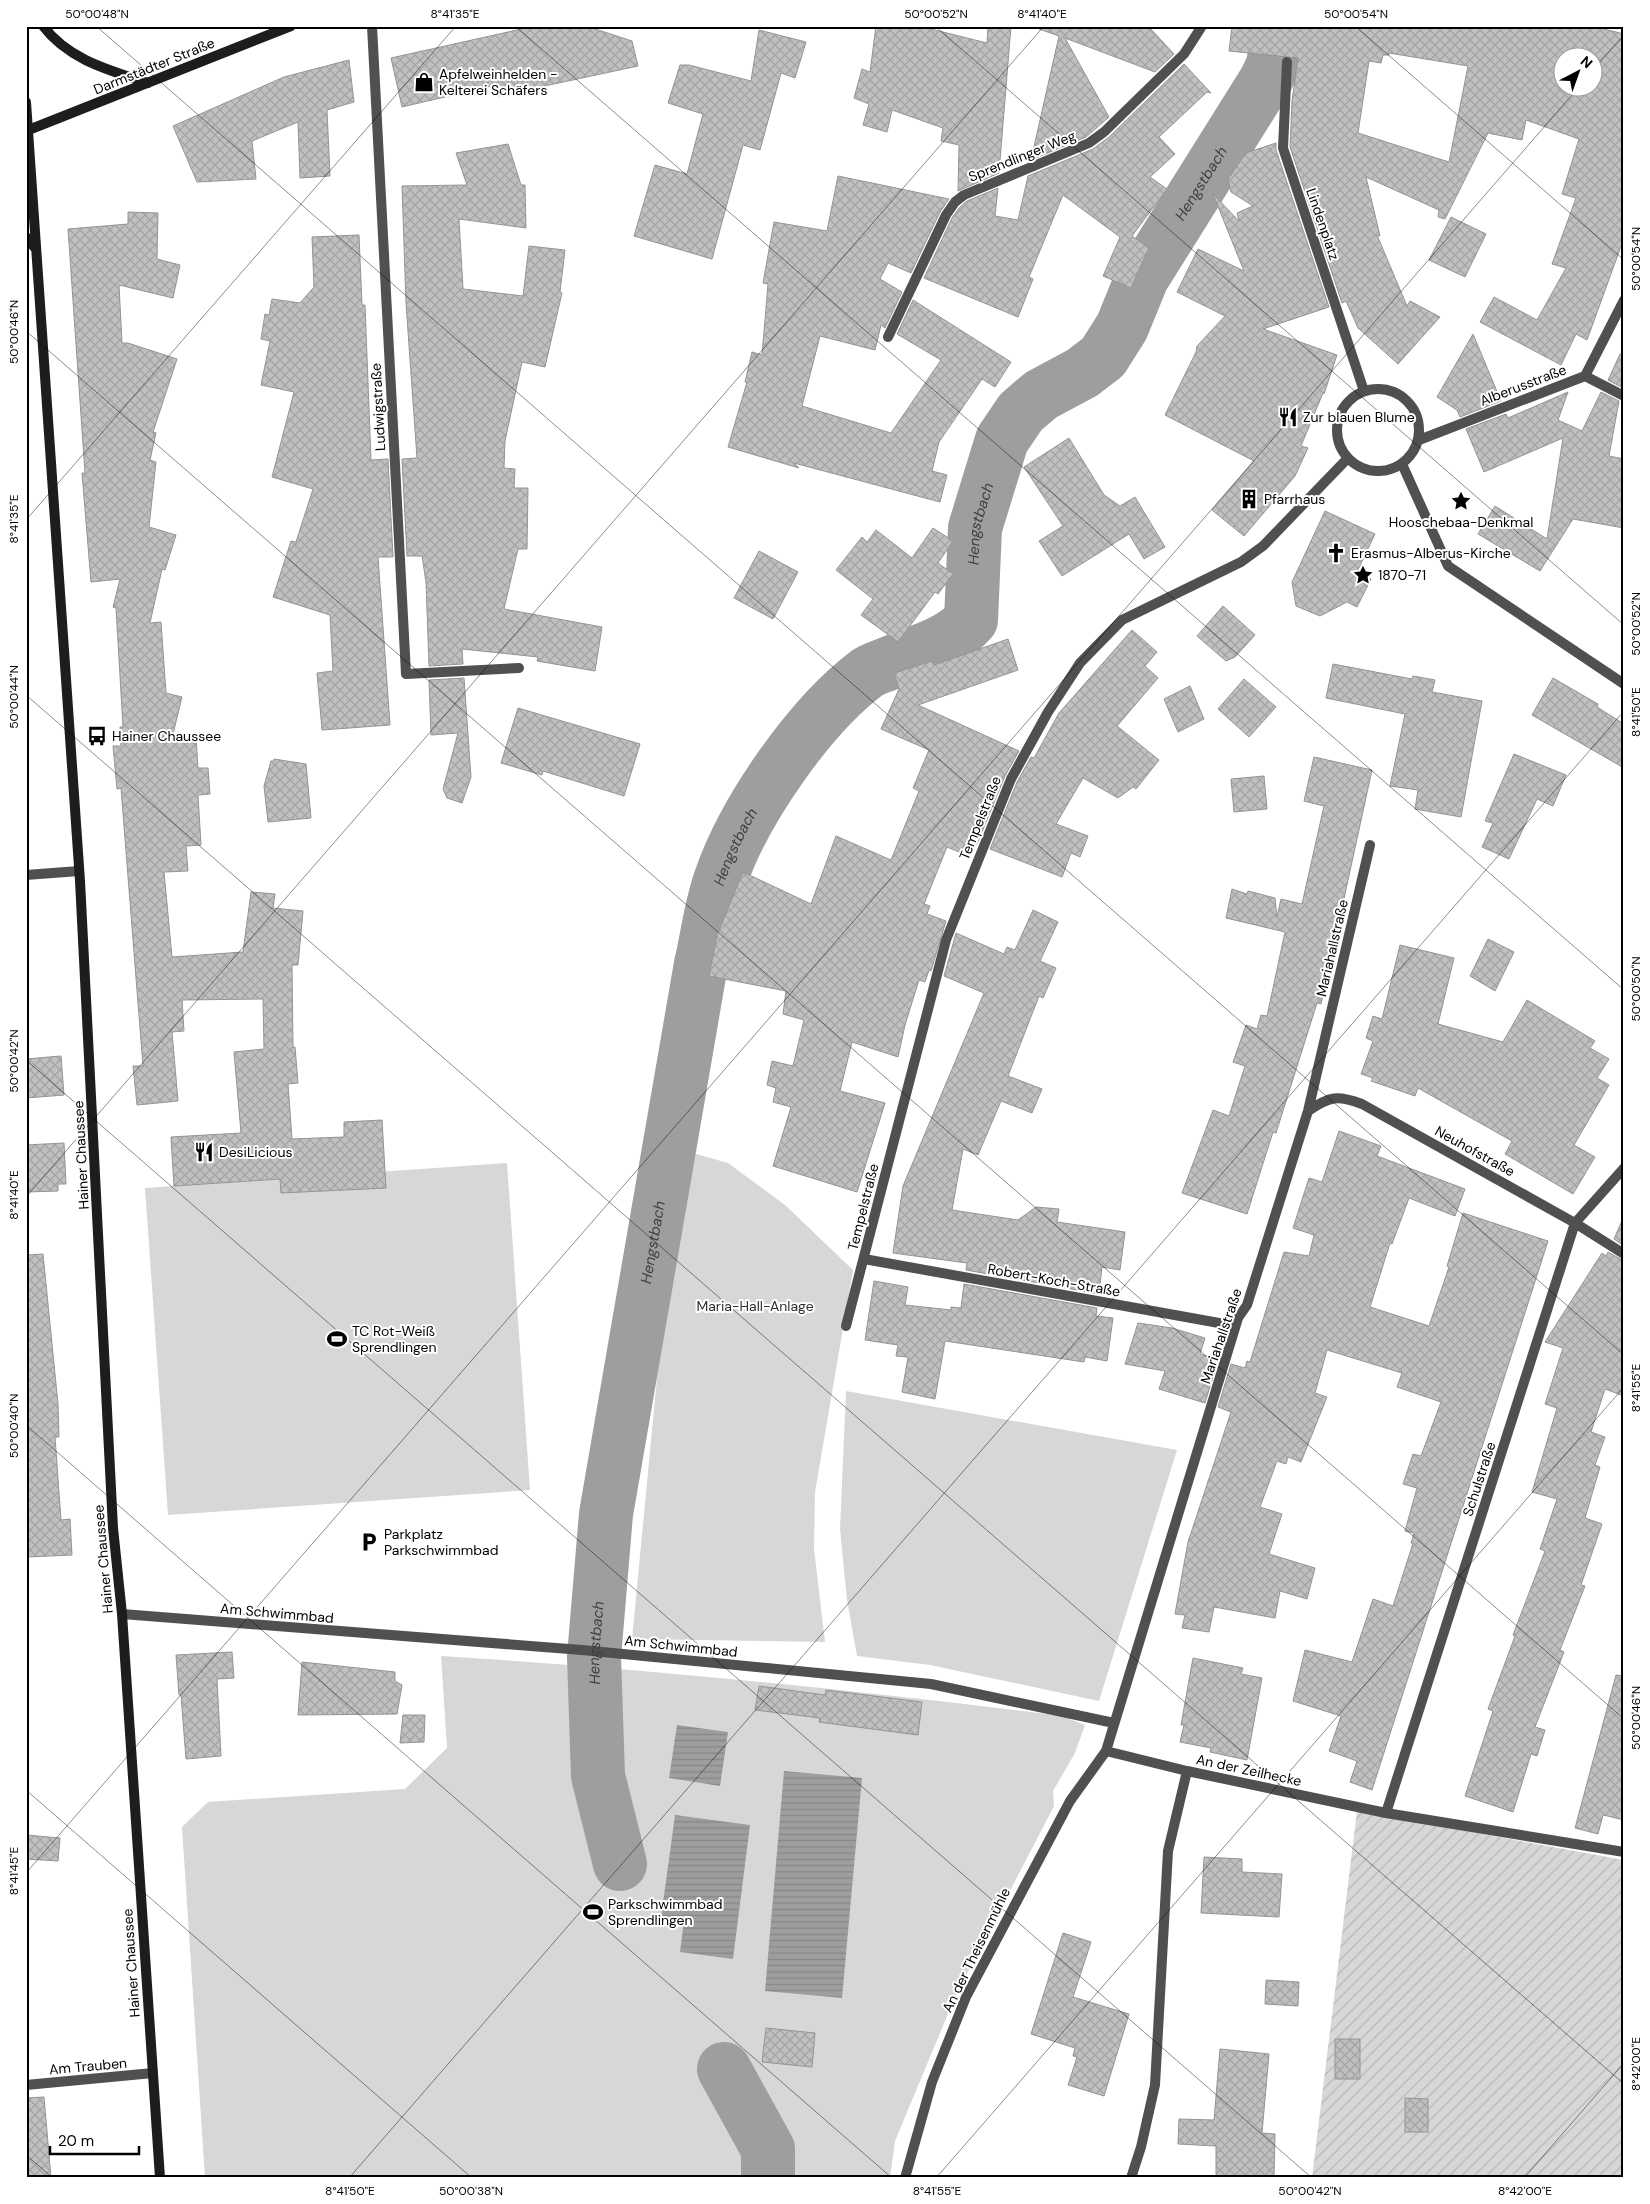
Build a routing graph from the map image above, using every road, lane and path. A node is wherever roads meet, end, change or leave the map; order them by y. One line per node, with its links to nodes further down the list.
1 (43, 26): 6 (street)
2 (291, 26): 6 (street, Darmstädter Straße)
3 (372, 26): 19 (street, Ludwigstraße)
4 (1202, 26): 12 (street, Sprendlinger Weg)
5 (1287, 62): 14 (street, Lindenplatz)
6 (148, 83): 8 (street, Darmstädter Straße)
7 (26, 102): 8 (street, Hainer Chaussee)
8 (27, 130): 10 (street, Hainer Chaussee)
9 (26, 237): 10 (street)
10 (36, 249): 22 (street, Hainer Chaussee)
11 (1624, 300): 13 (street, Alberusstraße)
12 (888, 337)
13 (1585, 376): 15 (street); 16 (street, Alberusstraße)
14 (1364, 391): 16 (street); 17 (street)
15 (1624, 396)
16 (1419, 440): 18 (street)
17 (1347, 459): 18 (street); 28 (street, Tempelstraße)
18 (1402, 464): 20 (street)
19 (519, 668)
20 (1624, 684)
21 (1370, 845): 24 (street, Mariahallstraße)
22 (79, 871): 23 (street); 31 (street, Hainer Chaussee)
23 (26, 875)
24 (1308, 1111): 26 (street, Neuhofstraße); 29 (street, Mariahallstraße)
25 (1624, 1168): 26 (street, Schulstraße)
26 (1575, 1223): 27 (street, Neuhofstraße); 35 (street, Schulstraße)
27 (1624, 1254)
28 (864, 1260): 29 (street, Robert-Koch-Straße); 30 (street, Tempelstraße)
29 (1238, 1318): 32 (street, Mariahallstraße)
30 (846, 1326)
31 (122, 1614): 32 (street, Am Schwimmbad); 37 (street, Hainer Chaussee)
32 (1114, 1723): 33 (street, Mariahallstraße)
33 (1106, 1751): 34 (street); 40 (street, An der Theisenmühle)
34 (1187, 1771): 35 (street, An der Zeilhecke); 41 (street, An der Zeilhecke)
35 (1386, 1814): 36 (street, An der Zeilhecke)
36 (1624, 1852)
37 (153, 2074): 38 (street, Am Trauben); 39 (street, Hainer Chaussee)
38 (26, 2085)
39 (160, 2178)
40 (905, 2178)
41 (1130, 2178)

